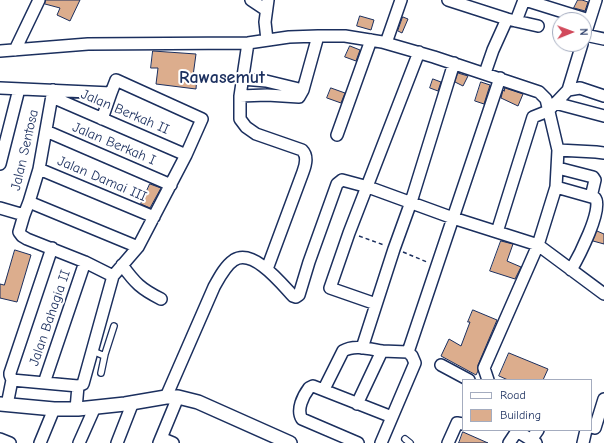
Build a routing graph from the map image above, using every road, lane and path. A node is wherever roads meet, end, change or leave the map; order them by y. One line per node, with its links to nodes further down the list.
1 (39, 0): 19 (street)
2 (251, 0): 7 (street)
3 (401, 0): 18 (street)
4 (448, 0): 10 (street)
5 (524, 0): 8 (street); 10 (street)
6 (596, 0): 9 (street)
7 (267, 5): 15 (street)
8 (563, 12)
9 (592, 12)
10 (512, 20): 11 (street); 24 (street)
11 (538, 26)
12 (318, 36): 15 (street); 16 (street); 29 (street)
13 (592, 39): 14 (street)
14 (604, 39)
15 (267, 40): 17 (street)
16 (371, 40): 18 (street); 39 (street)
17 (248, 43): 19 (street); 26 (street)
18 (386, 43): 21 (street)
19 (16, 50): 20 (street)
20 (0, 52)
21 (418, 52): 23 (street); 47 (street)
22 (580, 52): 30 (street)
23 (454, 63): 24 (street); 51 (street)
24 (485, 73): 25 (street)
25 (500, 78): 35 (street); 56 (street)
26 (242, 79): 29 (street); 33 (street)
27 (0, 88): 28 (street)
28 (19, 89): 32 (street); 43 (street)
29 (303, 90): 33 (street)
30 (568, 90): 34 (street); 35 (street)
31 (111, 93): 32 (street); 37 (street); 42 (street)
32 (53, 94): 37 (street, Jalan Berkah II); 38 (street, Jalan Sentosa)
33 (240, 96): 63 (street)
34 (604, 96)
35 (552, 107): 36 (street); 40 (street); 57 (street)
36 (604, 116)
37 (102, 119): 42 (street, Jalan Berkah II)
38 (46, 131): 45 (street, Jalan Sentosa); 46 (street, Jalan Berkah I)
39 (337, 135)
40 (558, 150): 41 (street); 44 (street)
41 (604, 154)
42 (186, 155): 46 (street)
43 (0, 164)
44 (558, 168): 48 (street); 49 (street)
45 (39, 169): 50 (street, Jalan Sentosa); 55 (street, Jalan Damai III)
46 (171, 185): 55 (street)
47 (368, 187): 51 (street); 63 (street); 68 (street)
48 (556, 187): 49 (street); 58 (street)
49 (591, 197): 52 (street)
50 (29, 202): 54 (street, Jalan Sentosa); 59 (street)
51 (411, 202): 56 (street); 68 (street)
52 (602, 207): 64 (street)
53 (0, 208): 54 (street)
54 (24, 215): 60 (street, Jalan Sentosa)
55 (154, 217): 59 (street)
56 (453, 218): 57 (street); 73 (street)
57 (497, 232): 58 (street)
58 (538, 245): 64 (street); 78 (street)
59 (138, 247): 62 (street)
60 (52, 248): 61 (street); 79 (street)
61 (85, 262): 65 (street); 80 (street, Jalan Bahagia II)
62 (122, 264): 65 (street); 67 (street)
63 (267, 269): 83 (street)
64 (571, 270): 66 (street)
65 (112, 276): 72 (street)
66 (604, 294)
67 (161, 299)
68 (376, 304): 70 (street)
69 (114, 326): 74 (lane)
70 (362, 348): 71 (street); 82 (street)
71 (382, 351): 73 (street); 87 (street)
72 (92, 352): 74 (lane); 81 (street)
73 (408, 352): 91 (street)
74 (106, 354): 76 (lane)
75 (441, 364): 77 (street)
76 (100, 373)
77 (467, 379)
78 (488, 379)
79 (12, 380): 80 (street); 86 (street)
80 (44, 383): 81 (street)
81 (78, 386): 90 (street)
82 (324, 389): 87 (street); 106 (street)
83 (172, 397): 85 (street); 98 (street); 105 (street)
84 (604, 398): 93 (street)
85 (133, 402): 88 (street); 103 (street)
86 (4, 404): 89 (street)
87 (357, 404): 91 (street)
88 (95, 407): 90 (street); 102 (street)
89 (54, 409): 90 (street); 101 (street)
90 (76, 409)
91 (392, 417): 107 (street)
92 (462, 424): 108 (street)
93 (592, 426)
94 (512, 431): 99 (street); 109 (street)
95 (538, 431): 99 (street)
96 (589, 431): 110 (street)
97 (0, 439): 100 (street)
98 (160, 440): 104 (street)
99 (534, 441)
100 (10, 443)
101 (40, 443)
102 (79, 443)
103 (117, 443)
104 (173, 443)
105 (290, 443)
106 (358, 443)
107 (381, 443)
108 (448, 443)
109 (509, 443)
110 (583, 443)

